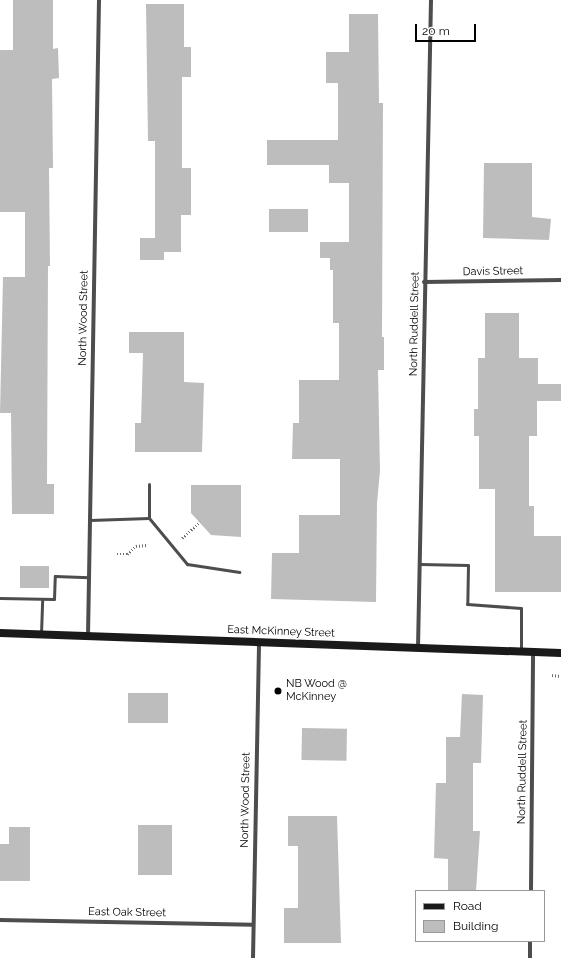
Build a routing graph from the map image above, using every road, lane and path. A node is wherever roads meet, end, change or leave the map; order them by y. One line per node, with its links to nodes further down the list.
1 (99, 0): 7 (street, North Wood Street)
2 (431, 0): 4 (street, North Ruddell Street)
3 (561, 280): 4 (street, Davis Street)
4 (424, 282): 12 (street, North Ruddell Street)
5 (149, 484): 6 (lane)
6 (149, 518): 7 (lane); 13 (lane)
7 (90, 520): 14 (street, North Wood Street)
8 (200, 522): 9 (path)
9 (180, 540)
10 (147, 545): 11 (path)
11 (117, 554)
12 (420, 564): 21 (street, North Ruddell Street); 22 (lane)
13 (239, 572)
14 (89, 577): 16 (lane); 19 (street, North Wood Street)
15 (0, 598): 16 (lane)
16 (42, 599): 18 (lane)
17 (0, 633): 18 (main road, East McKinney Street)
18 (41, 634): 19 (main road, East McKinney Street)
19 (88, 636): 20 (main road, East McKinney Street)
20 (259, 642): 21 (main road, East McKinney Street); 29 (street, North Wood Street)
21 (418, 648): 22 (main road, East McKinney Street)
22 (521, 652): 23 (main road, East McKinney Street)
23 (533, 653): 24 (main road, East McKinney Street); 27 (street, North Ruddell Street)
24 (561, 653)
25 (552, 675): 26 (path)
26 (561, 676)
27 (531, 890)
28 (0, 920): 29 (street, East Oak Street)
29 (253, 925): 31 (street, North Wood Street)
30 (530, 942): 32 (street)
31 (252, 958)
32 (530, 958)

